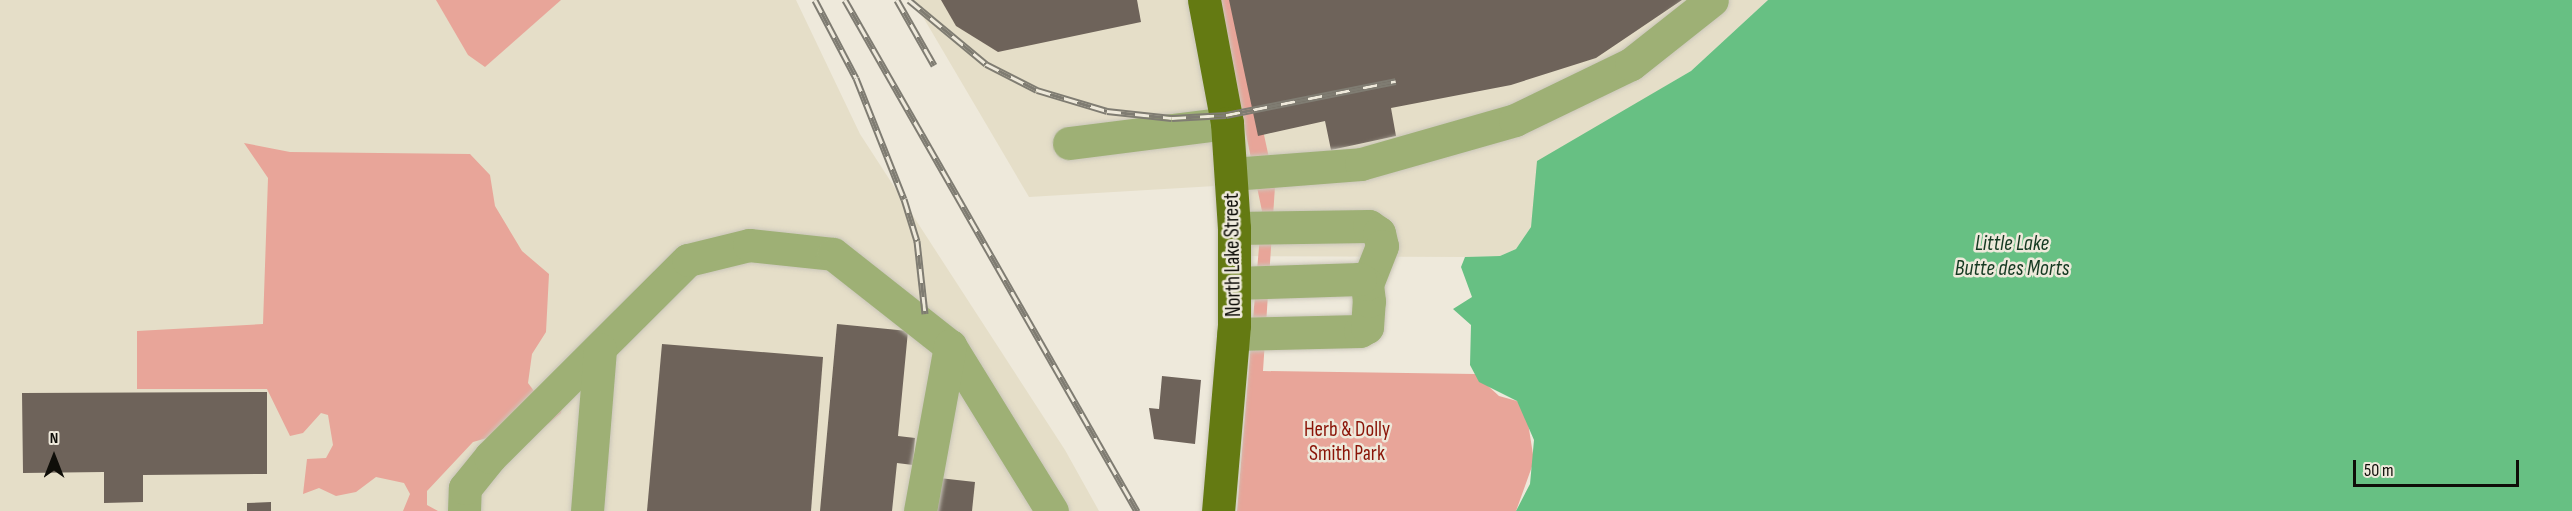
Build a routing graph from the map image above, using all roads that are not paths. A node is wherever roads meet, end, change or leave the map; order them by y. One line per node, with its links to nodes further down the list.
1 (1204, 0): 3 (main road, North Lake Street)
2 (1712, 0): 5 (lane)
3 (1227, 123): 4 (lane); 5 (main road, North Lake Street)
4 (1070, 143)
5 (1232, 174): 6 (main road, North Lake Street)
6 (1234, 228): 7 (main road, North Lake Street); 8 (lane)
7 (1235, 283): 8 (lane); 9 (main road, North Lake Street)
8 (1367, 284): 9 (lane)
9 (1233, 334): 16 (main road, North Lake Street)
10 (950, 346): 11 (lane); 14 (lane); 15 (lane)
11 (600, 350): 12 (lane); 13 (lane)
12 (464, 511)
13 (587, 511)
14 (920, 511)
15 (1052, 511)
16 (1218, 511)

